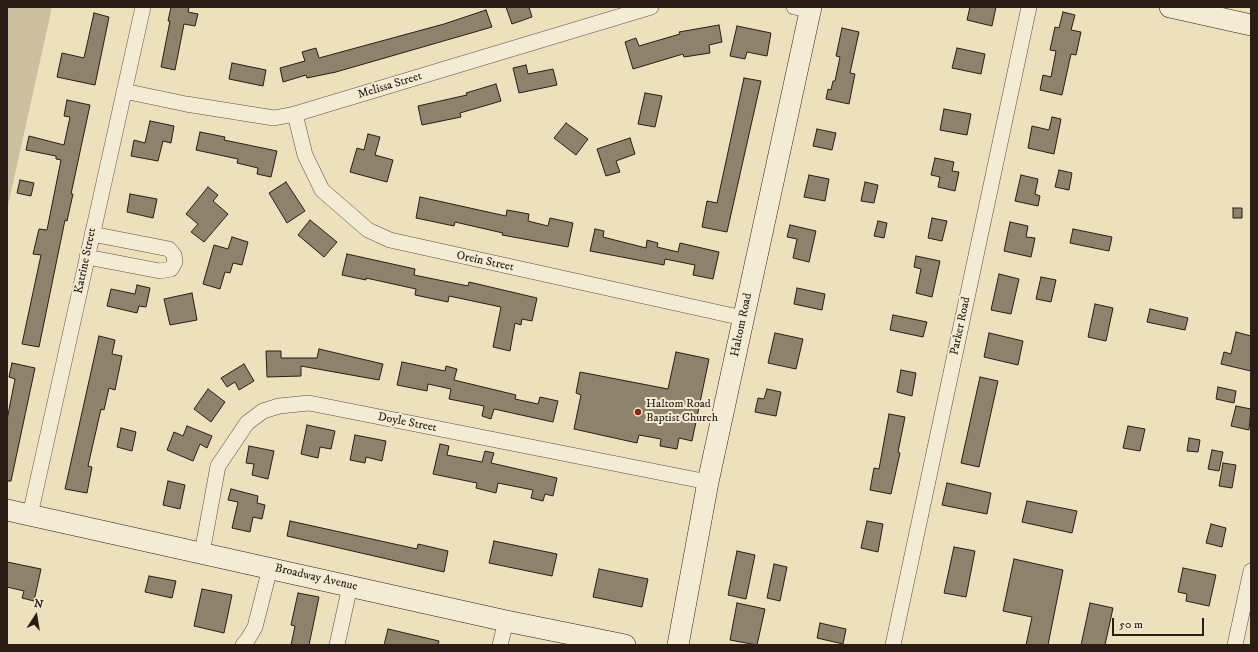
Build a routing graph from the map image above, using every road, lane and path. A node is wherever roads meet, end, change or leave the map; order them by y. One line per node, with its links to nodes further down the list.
1 (143, 7): 7 (street, Katrine Street)
2 (651, 7): 8 (street, Melissa Street)
3 (1029, 7): 25 (street, Parker Road)
4 (805, 8): 11 (main road, Haltom Road)
5 (1179, 8): 6 (main road)
6 (1251, 25)
7 (124, 91): 8 (street, Melissa Street); 9 (street, Katrine Street)
8 (295, 114): 11 (street, Orein Street)
9 (92, 234): 10 (street, Katrine Street); 10 (street)
10 (87, 257): 14 (street, Katrine Street)
11 (743, 318): 12 (main road, Haltom Road)
12 (708, 482): 15 (street, Doyle Street); 24 (main road, Haltom Road)
13 (7, 510): 14 (main road, Broadway Avenue)
14 (30, 515): 15 (main road, Broadway Avenue)
15 (202, 553): 16 (main road, Broadway Avenue)
16 (270, 568): 18 (main road, Broadway Avenue); 20 (street)
17 (1251, 572): 26 (street)
18 (350, 586): 19 (main road, Broadway Avenue); 21 (street)
19 (506, 621): 22 (street); 23 (main road, Broadway Avenue)
20 (243, 645)
21 (338, 645)
22 (500, 645)
23 (625, 645)
24 (678, 645)
25 (893, 645)
26 (1235, 645)

